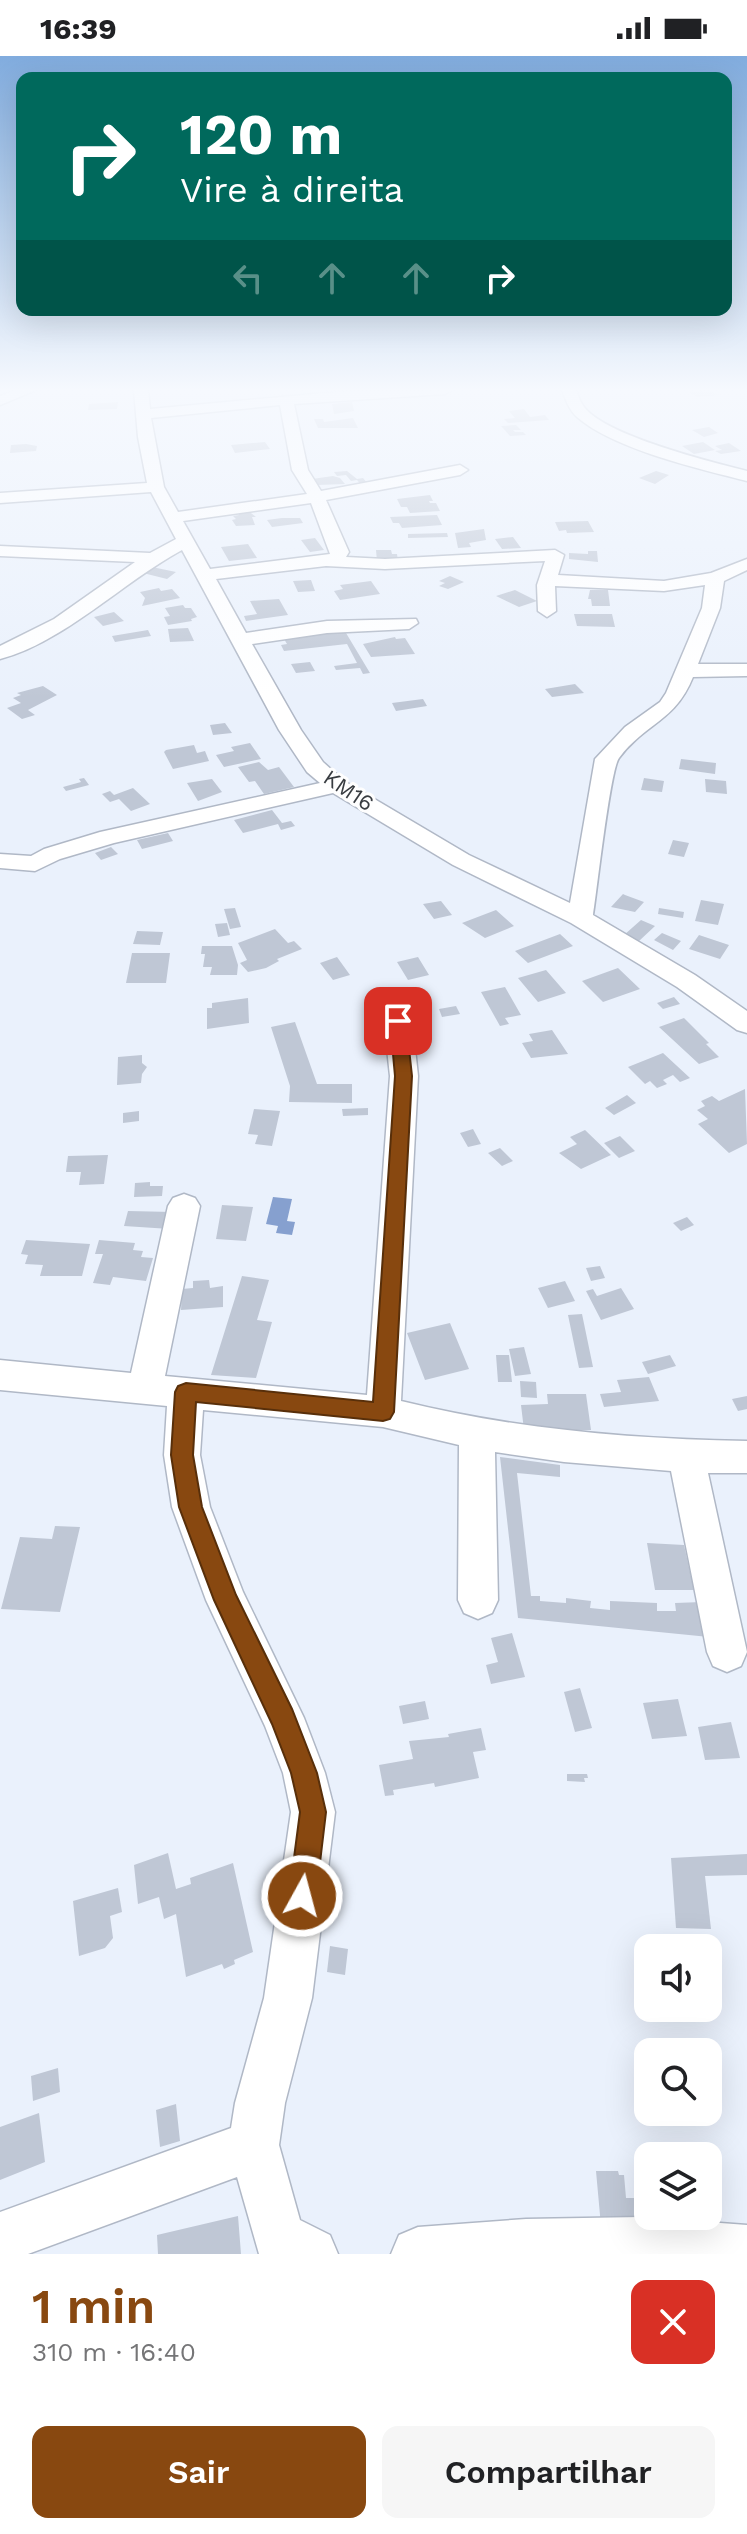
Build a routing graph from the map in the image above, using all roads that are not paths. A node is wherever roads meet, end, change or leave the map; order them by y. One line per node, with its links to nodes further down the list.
1 (77, 493): 6 (street)
2 (159, 493): 7 (street, KM16)
3 (314, 493): 5 (street)
4 (340, 493): 5 (street)
5 (317, 497): 7 (street); 11 (street)
6 (0, 498)
7 (173, 518): 8 (street, KM16)
8 (185, 541): 10 (street); 13 (street, KM16)
9 (0, 551): 10 (street)
10 (153, 558): 19 (street)
11 (326, 561): 13 (street); 15 (street)
12 (747, 564): 14 (street)
13 (204, 575): 20 (street, KM16)
14 (715, 578): 15 (street); 23 (street)
15 (549, 580): 16 (street)
16 (547, 611)
17 (409, 623): 20 (street)
18 (0, 633): 19 (street)
19 (41, 633): 21 (street)
20 (241, 640): 24 (street, KM16)
21 (0, 653)
22 (747, 670): 23 (street)
23 (685, 673): 26 (street)
24 (336, 786): 25 (street); 26 (street, KM16)
25 (0, 861)
26 (580, 918): 28 (street, KM16)
27 (398, 1021): 32 (street)
28 (747, 1024)
29 (184, 1206): 31 (street)
30 (0, 1375): 31 (street)
31 (165, 1390): 32 (street); 38 (street)
32 (383, 1412): 33 (street)
33 (477, 1431): 34 (street); 36 (street)
34 (686, 1457): 35 (street); 37 (street)
35 (747, 1457)
36 (478, 1600)
37 (727, 1652)
38 (254, 2145): 39 (street); 41 (street)
39 (0, 2238)
40 (747, 2251): 42 (street)
41 (311, 2254)
42 (418, 2254)

